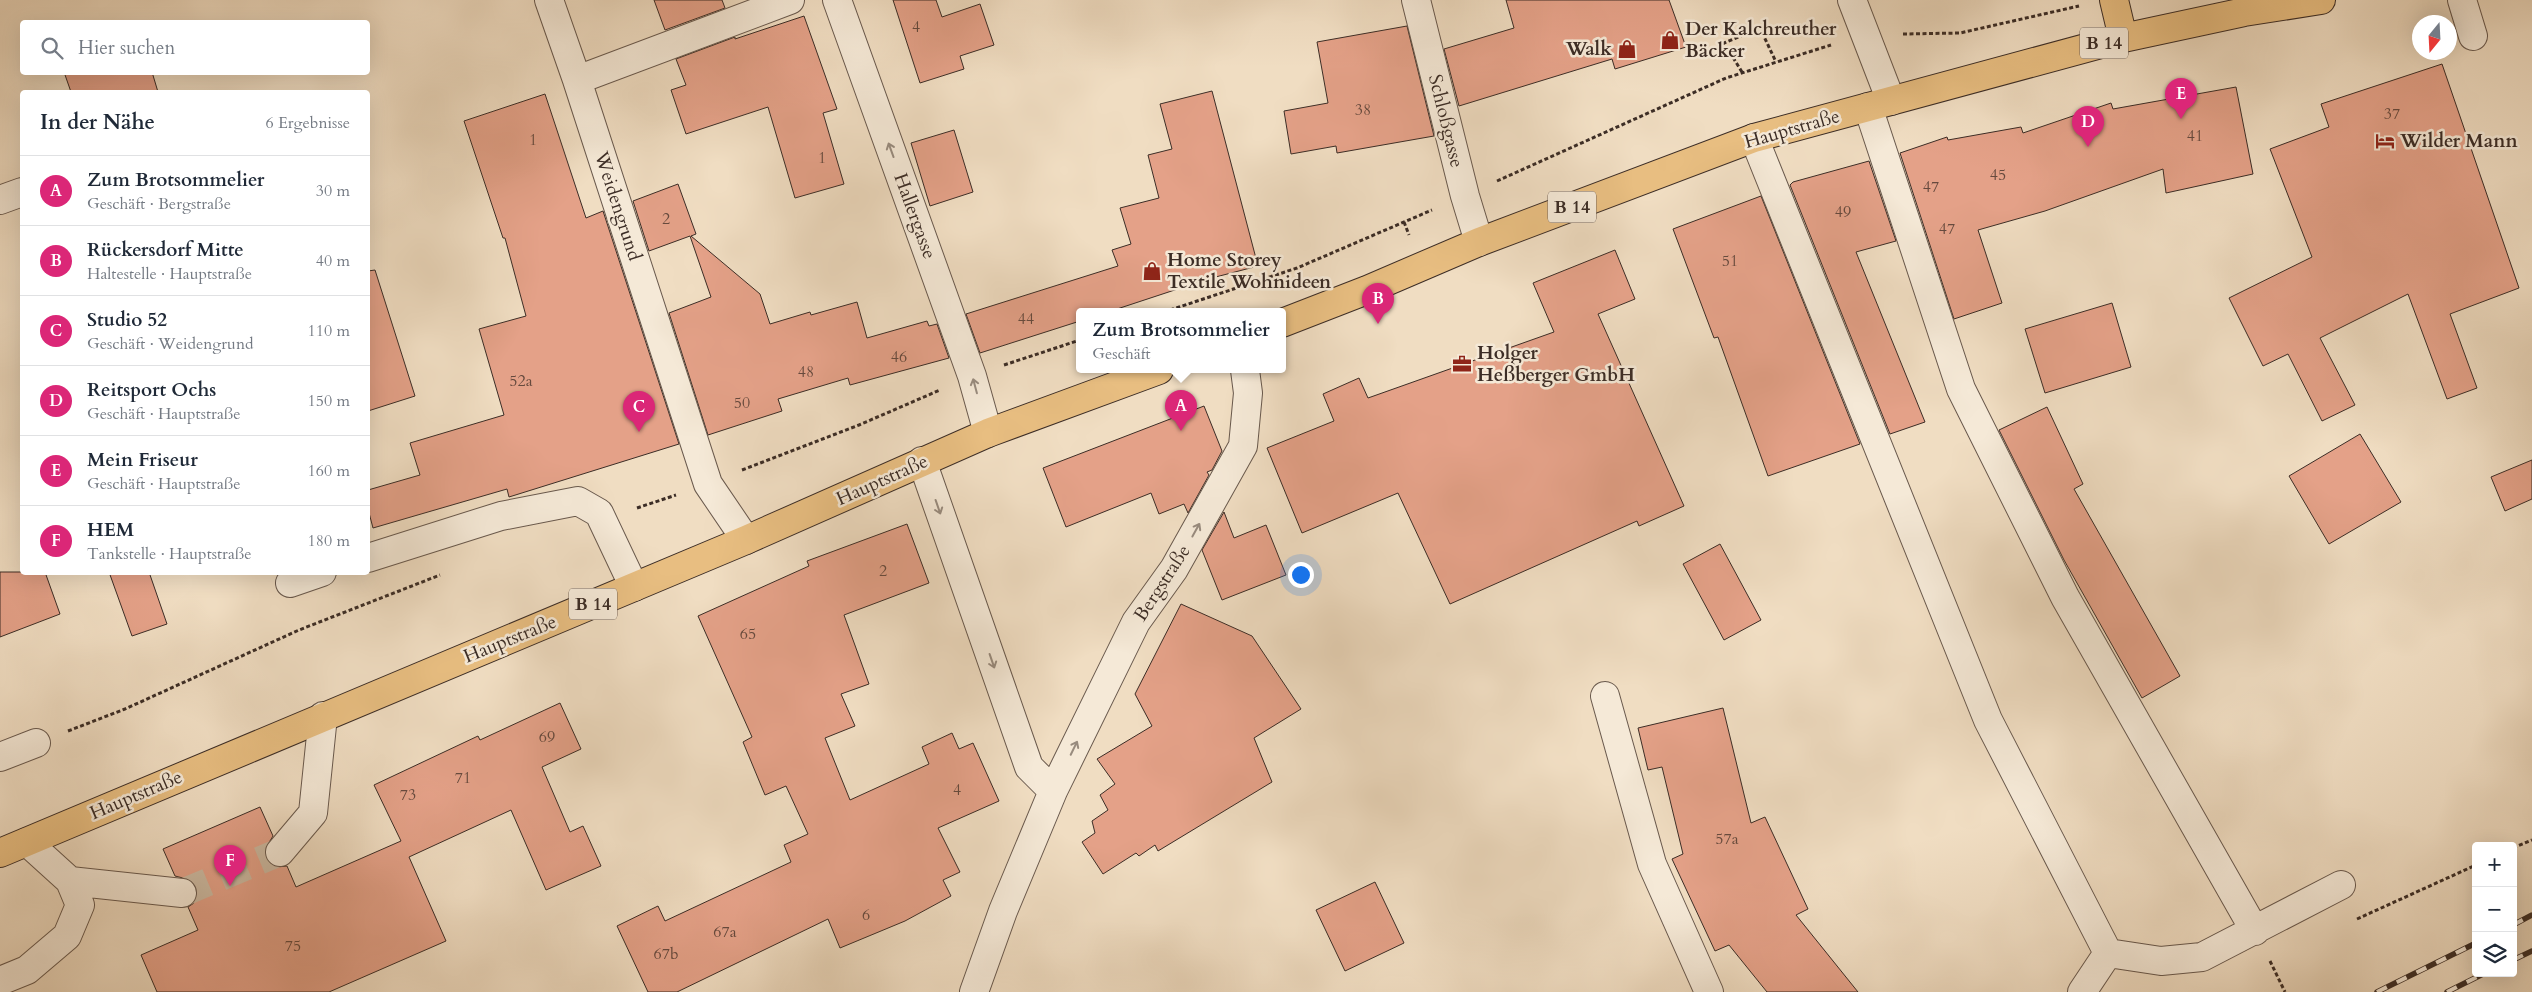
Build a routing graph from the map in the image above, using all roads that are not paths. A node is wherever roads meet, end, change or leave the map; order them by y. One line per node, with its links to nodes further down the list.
1 (549, 0): 12 (street, Weidengrund)
2 (790, 0): 12 (street)
3 (837, 0): 21 (street, Hallergasse, one-way to 3)
4 (1416, 0): 17 (street, Schloßgasse)
5 (1852, 0): 13 (street)
6 (2114, 0): 11 (main road)
7 (2321, 0): 9 (main road, Hauptstraße / B 14)
8 (2462, 0): 10 (street)
9 (2243, 6): 11 (main road, Hauptstraße / B 14)
10 (2473, 36)
11 (2123, 38): 13 (main road, Hauptstraße / B 14)
12 (577, 80): 23 (street, Weidengrund)
13 (1879, 104): 14 (main road, Hauptstraße / B 14); 39 (street)
14 (1754, 138): 17 (main road, Hauptstraße / B 14); 40 (street)
15 (20, 193): 16 (street)
16 (0, 200)
17 (1479, 242): 18 (main road, Hauptstraße / B 14)
18 (1286, 321)
19 (1151, 373): 21 (main road, Hauptstraße / B 14)
20 (1246, 373): 32 (street, Bergstraße, one-way to 20)
21 (988, 433): 22 (main road, Hauptstraße / B 14)
22 (922, 461): 23 (main road, Hauptstraße / B 14); 32 (street, one-way to 32)
23 (746, 540): 27 (main road, Hauptstraße / B 14)
24 (370, 557): 27 (street)
25 (313, 575): 26 (street)
26 (290, 583)
27 (634, 587): 29 (main road, Hauptstraße / B 14)
28 (1605, 696): 43 (street)
29 (324, 716): 33 (main road, Hauptstraße / B 14); 34 (street)
30 (36, 743): 31 (street)
31 (0, 757)
32 (1053, 791): 42 (street, Bergstraße)
33 (27, 842): 35 (main road, Hauptstraße / B 14); 36 (street)
34 (280, 852)
35 (0, 853)
36 (70, 881): 38 (street); 41 (street)
37 (2340, 885): 39 (street)
38 (182, 893)
39 (2256, 931): 40 (street)
40 (2108, 953): 44 (street)
41 (0, 981)
42 (974, 992)
43 (1709, 992)
44 (2082, 992)

